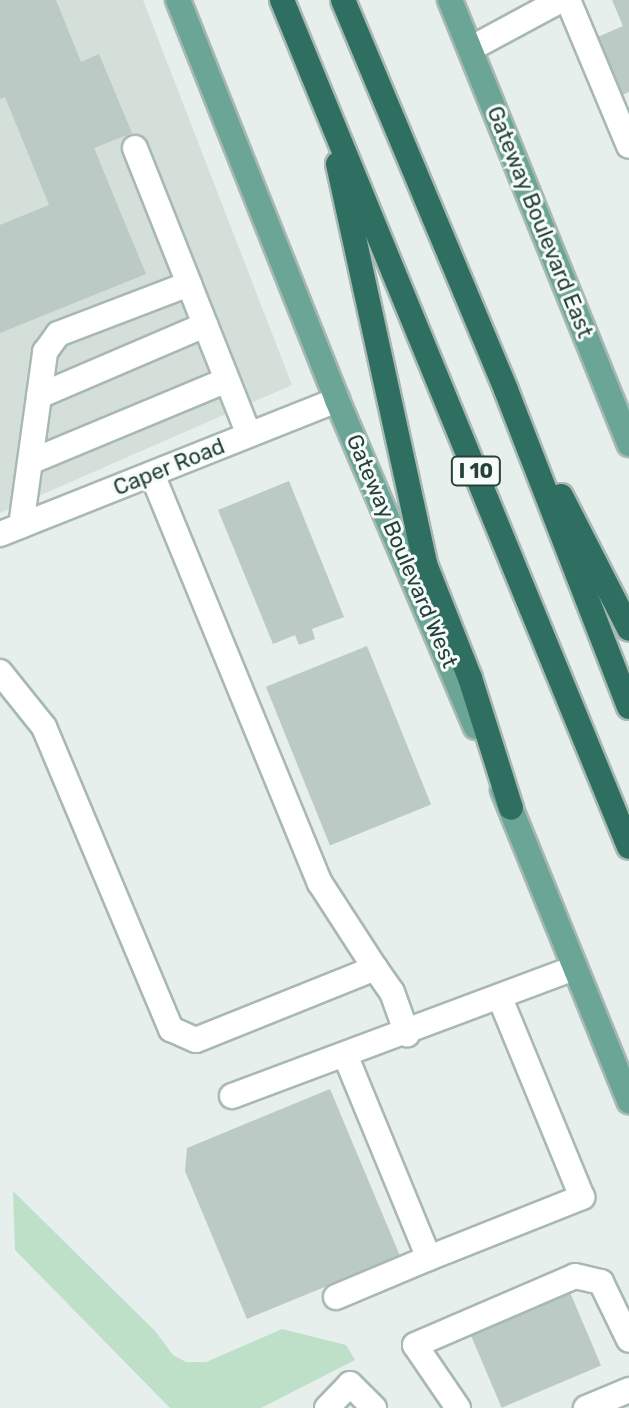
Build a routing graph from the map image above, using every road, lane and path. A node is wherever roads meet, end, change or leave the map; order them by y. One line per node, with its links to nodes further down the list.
1 (178, 0): 16 (main road, Gateway Boulevard West)
2 (282, 0): 8 (highway, I 10)
3 (343, 0): 14 (highway, I 10)
4 (450, 0): 7 (main road, Gateway Boulevard East)
5 (561, 0): 7 (street)
6 (568, 0): 9 (street)
7 (470, 49): 18 (main road, Gateway Boulevard East)
8 (322, 95): 25 (highway); 26 (highway, I 10)
9 (629, 146)
10 (135, 148): 11 (street)
11 (189, 284): 12 (street); 15 (street)
12 (205, 325): 13 (street); 15 (street)
13 (227, 380): 17 (street); 19 (street)
14 (506, 390): 22 (highway); 24 (highway, I 10)
15 (39, 396): 19 (street)
16 (337, 400): 17 (street, Caper Road); 25 (main road, Gateway Boulevard West)
17 (249, 435): 20 (street, Caper Road)
18 (629, 444)
19 (30, 462): 21 (street)
20 (152, 474): 21 (street, Caper Road); 27 (street)
21 (11, 530)
22 (629, 629)
23 (0, 672): 27 (street)
24 (629, 707)
25 (511, 808): 28 (main road, Gateway Boulevard West)
26 (629, 847)
27 (375, 968): 30 (street)
28 (575, 968): 29 (street); 33 (main road, Gateway Boulevard West)
29 (501, 1000): 30 (street); 34 (street)
30 (407, 1034): 31 (street)
31 (346, 1057): 32 (street); 34 (street)
32 (232, 1096)
33 (629, 1101)
34 (429, 1258): 35 (street)
35 (336, 1297)
36 (629, 1340): 40 (street)
37 (629, 1390): 41 (street)
38 (327, 1408): 39 (street)
39 (374, 1408)
40 (458, 1408)
41 (586, 1408)

